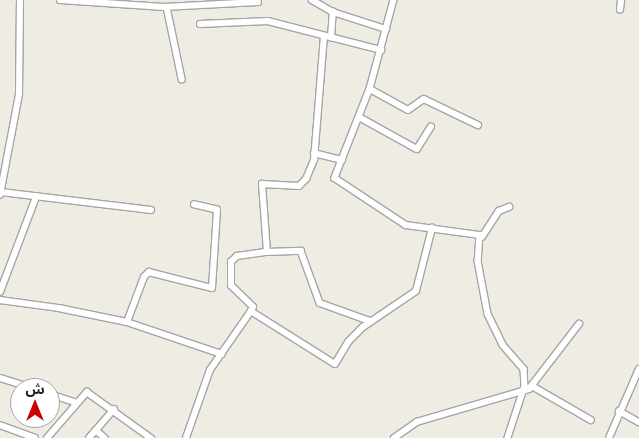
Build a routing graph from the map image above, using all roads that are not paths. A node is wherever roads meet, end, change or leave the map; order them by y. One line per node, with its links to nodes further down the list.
1 (20, 0): 24 (street)
2 (60, 0): 6 (street)
3 (312, 0): 11 (street)
4 (394, 0): 13 (street)
5 (621, 0): 10 (street)
6 (113, 2): 9 (street)
7 (258, 2): 8 (street)
8 (178, 3): 9 (street)
9 (167, 7): 17 (street)
10 (620, 10)
11 (333, 12): 13 (street); 15 (street)
12 (200, 24): 14 (street)
13 (386, 29): 16 (street)
14 (324, 36): 15 (street); 22 (street)
15 (331, 38): 16 (street)
16 (381, 50): 18 (street)
17 (182, 79)
18 (370, 89): 19 (street); 20 (street)
19 (359, 117): 21 (street); 23 (street)
20 (478, 125)
21 (431, 127)
22 (314, 153): 23 (street); 31 (street)
23 (342, 160): 29 (street)
24 (1, 194): 25 (street)
25 (36, 197): 28 (street); 32 (street)
26 (195, 206): 36 (street)
27 (510, 207): 30 (street)
28 (151, 210)
29 (432, 228): 30 (street); 35 (street)
30 (482, 237): 43 (street)
31 (267, 252): 34 (street); 35 (street)
32 (0, 292)
33 (0, 300): 36 (street)
34 (251, 311): 35 (street); 38 (street)
35 (370, 321)
36 (127, 322): 38 (street)
37 (579, 324): 41 (street)
38 (222, 354): 57 (street)
39 (639, 369): 40 (street)
40 (631, 384): 42 (street); 47 (street)
41 (532, 386): 43 (street); 48 (street)
42 (639, 387)
43 (524, 392): 58 (street); 59 (street)
44 (60, 397): 45 (street)
45 (77, 403): 46 (street); 53 (street)
46 (114, 409): 51 (street); 56 (street)
47 (619, 411): 49 (street); 60 (street)
48 (590, 420)
49 (639, 422)
50 (0, 425): 52 (street)
51 (96, 430): 54 (street); 55 (street)
52 (35, 438)
53 (47, 438)
54 (89, 438)
55 (105, 438)
56 (151, 438)
57 (186, 438)
58 (394, 438)
59 (508, 438)
60 (609, 438)

